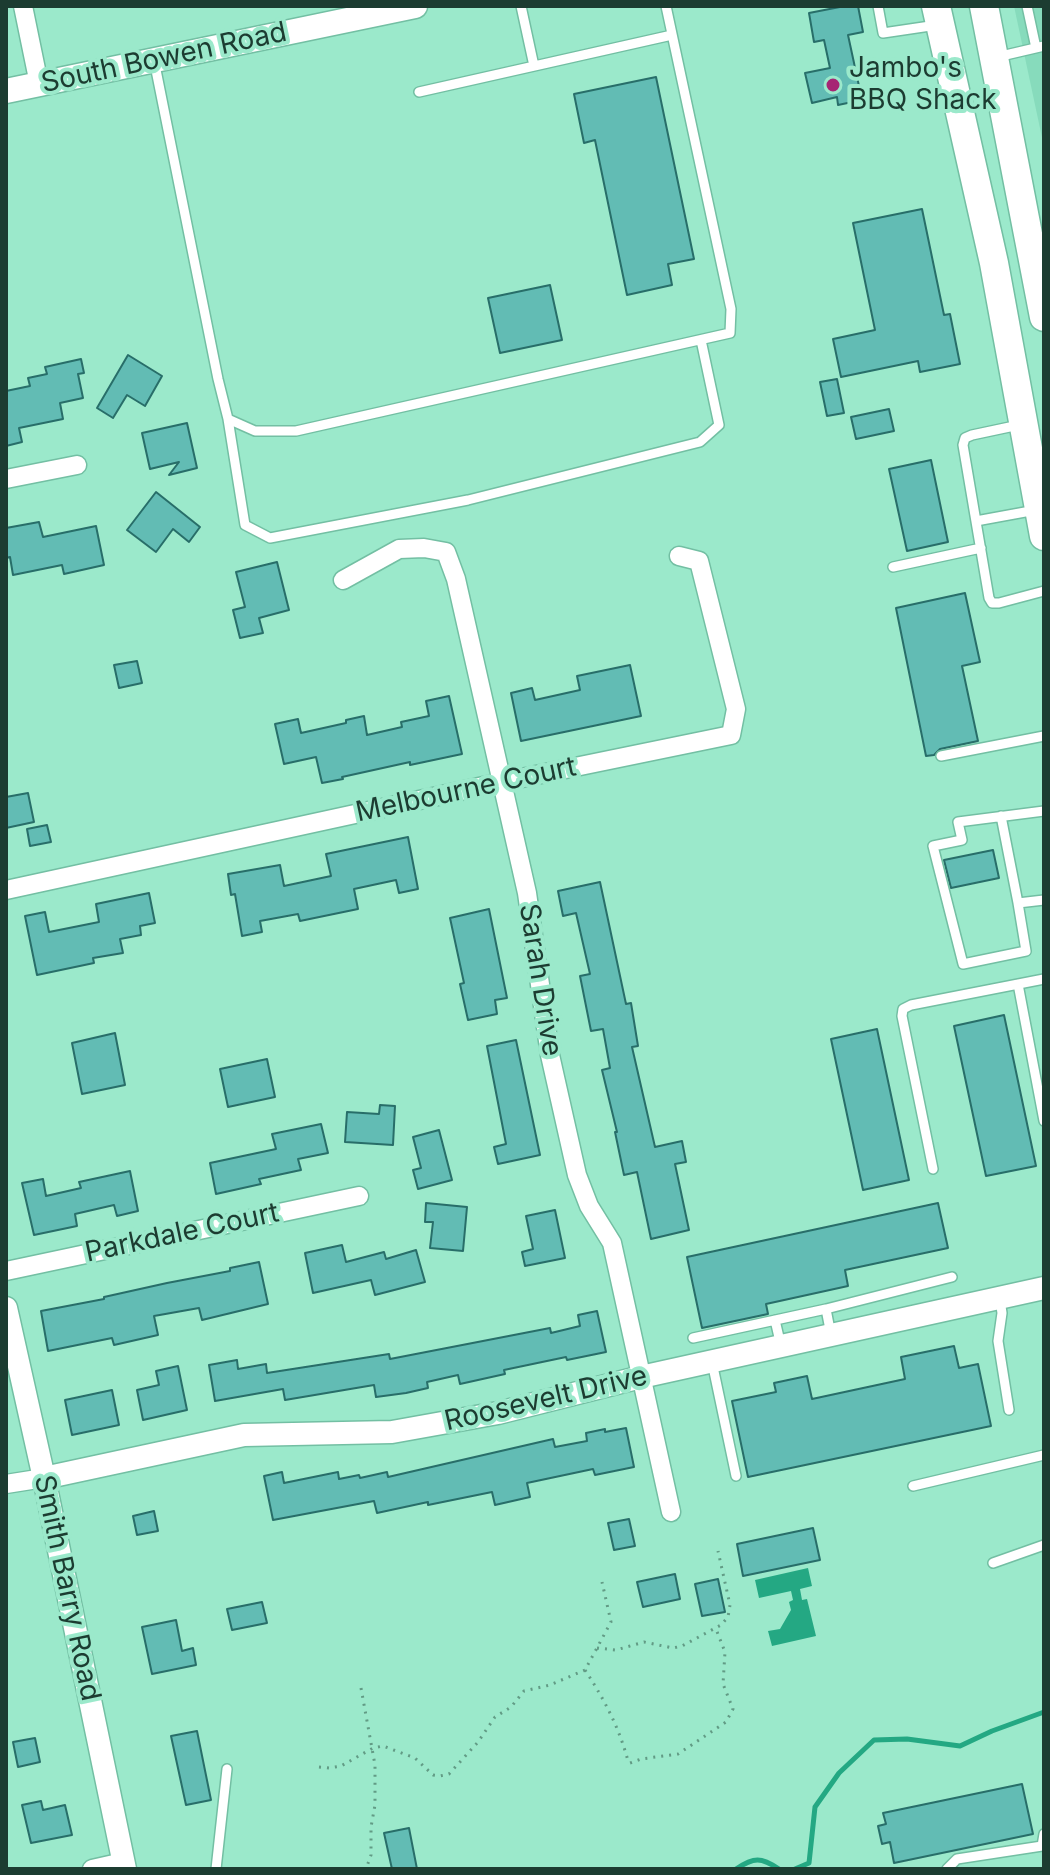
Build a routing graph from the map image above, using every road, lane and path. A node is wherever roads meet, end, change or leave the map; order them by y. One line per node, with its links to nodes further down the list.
1 (23, 6): 14 (street)
2 (415, 6): 12 (main road, South Bowen Road)
3 (521, 6): 13 (lane)
4 (666, 6): 9 (lane)
5 (878, 6): 8 (lane)
6 (1027, 6): 10 (lane)
7 (989, 7): 11 (main road)
8 (938, 15): 21 (main road)
9 (672, 35): 13 (lane); 19 (lane)
10 (1040, 47): 11 (lane)
11 (994, 58): 17 (main road)
12 (154, 60): 14 (main road, South Bowen Road); 20 (lane)
13 (534, 66): 16 (lane)
14 (39, 84): 15 (main road, South Bowen Road)
15 (6, 91)
16 (419, 92)
17 (1036, 238): 18 (main road)
18 (1043, 302)
19 (701, 340): 20 (lane); 20 (lane)
20 (228, 419)
21 (1023, 424): 24 (lane); 25 (main road)
22 (77, 465): 23 (street)
23 (6, 479)
24 (976, 521): 25 (lane); 26 (lane)
25 (1042, 524)
26 (981, 548): 28 (lane); 30 (lane)
27 (679, 556): 33 (street, Melbourne Court)
28 (893, 567)
29 (343, 580): 33 (street, Sarah Drive)
30 (1044, 591)
31 (1044, 736): 32 (lane)
32 (941, 756)
33 (502, 782): 36 (street, Melbourne Court); 56 (street, Sarah Drive)
34 (1044, 811): 35 (lane)
35 (1001, 816): 38 (lane); 38 (lane)
36 (6, 890)
37 (1044, 900): 38 (lane)
38 (1018, 903)
39 (1044, 979): 40 (lane)
40 (1018, 984): 41 (lane); 43 (lane)
41 (1042, 1097): 42 (lane)
42 (1044, 1121)
43 (933, 1169)
44 (359, 1196): 45 (street, Parkdale Court)
45 (6, 1271)
46 (952, 1277): 50 (lane)
47 (1044, 1288): 48 (street, Roosevelt Drive)
48 (1000, 1296): 52 (street, Roosevelt Drive); 57 (lane)
49 (6, 1308): 60 (street, Smith Barry Road)
50 (826, 1309): 51 (lane); 52 (lane)
51 (775, 1320): 53 (lane); 54 (lane)
52 (831, 1335): 54 (street, Roosevelt Drive)
53 (693, 1338)
54 (781, 1346): 55 (street, Roosevelt Drive)
55 (712, 1362): 56 (street, Roosevelt Drive); 59 (lane)
56 (641, 1377): 60 (street, Roosevelt Drive); 63 (street, Sarah Drive)
57 (1009, 1410)
58 (1044, 1455): 62 (lane)
59 (736, 1476)
60 (44, 1478): 61 (street); 76 (street, Smith Barry Road)
61 (6, 1484)
62 (913, 1486)
63 (671, 1512)
64 (1044, 1545): 66 (lane)
65 (718, 1551): 68 (path)
66 (993, 1563)
67 (602, 1582): 69 (path)
68 (716, 1629): 69 (path); 70 (path)
69 (597, 1648): 70 (path)
70 (585, 1670): 72 (path)
71 (361, 1688): 72 (path)
72 (373, 1748): 73 (path); 79 (path)
73 (319, 1767)
74 (227, 1769): 78 (lane)
75 (1044, 1834): 80 (lane)
76 (124, 1866): 77 (street)
77 (92, 1869)
78 (216, 1869)
79 (366, 1869)
80 (947, 1869)

